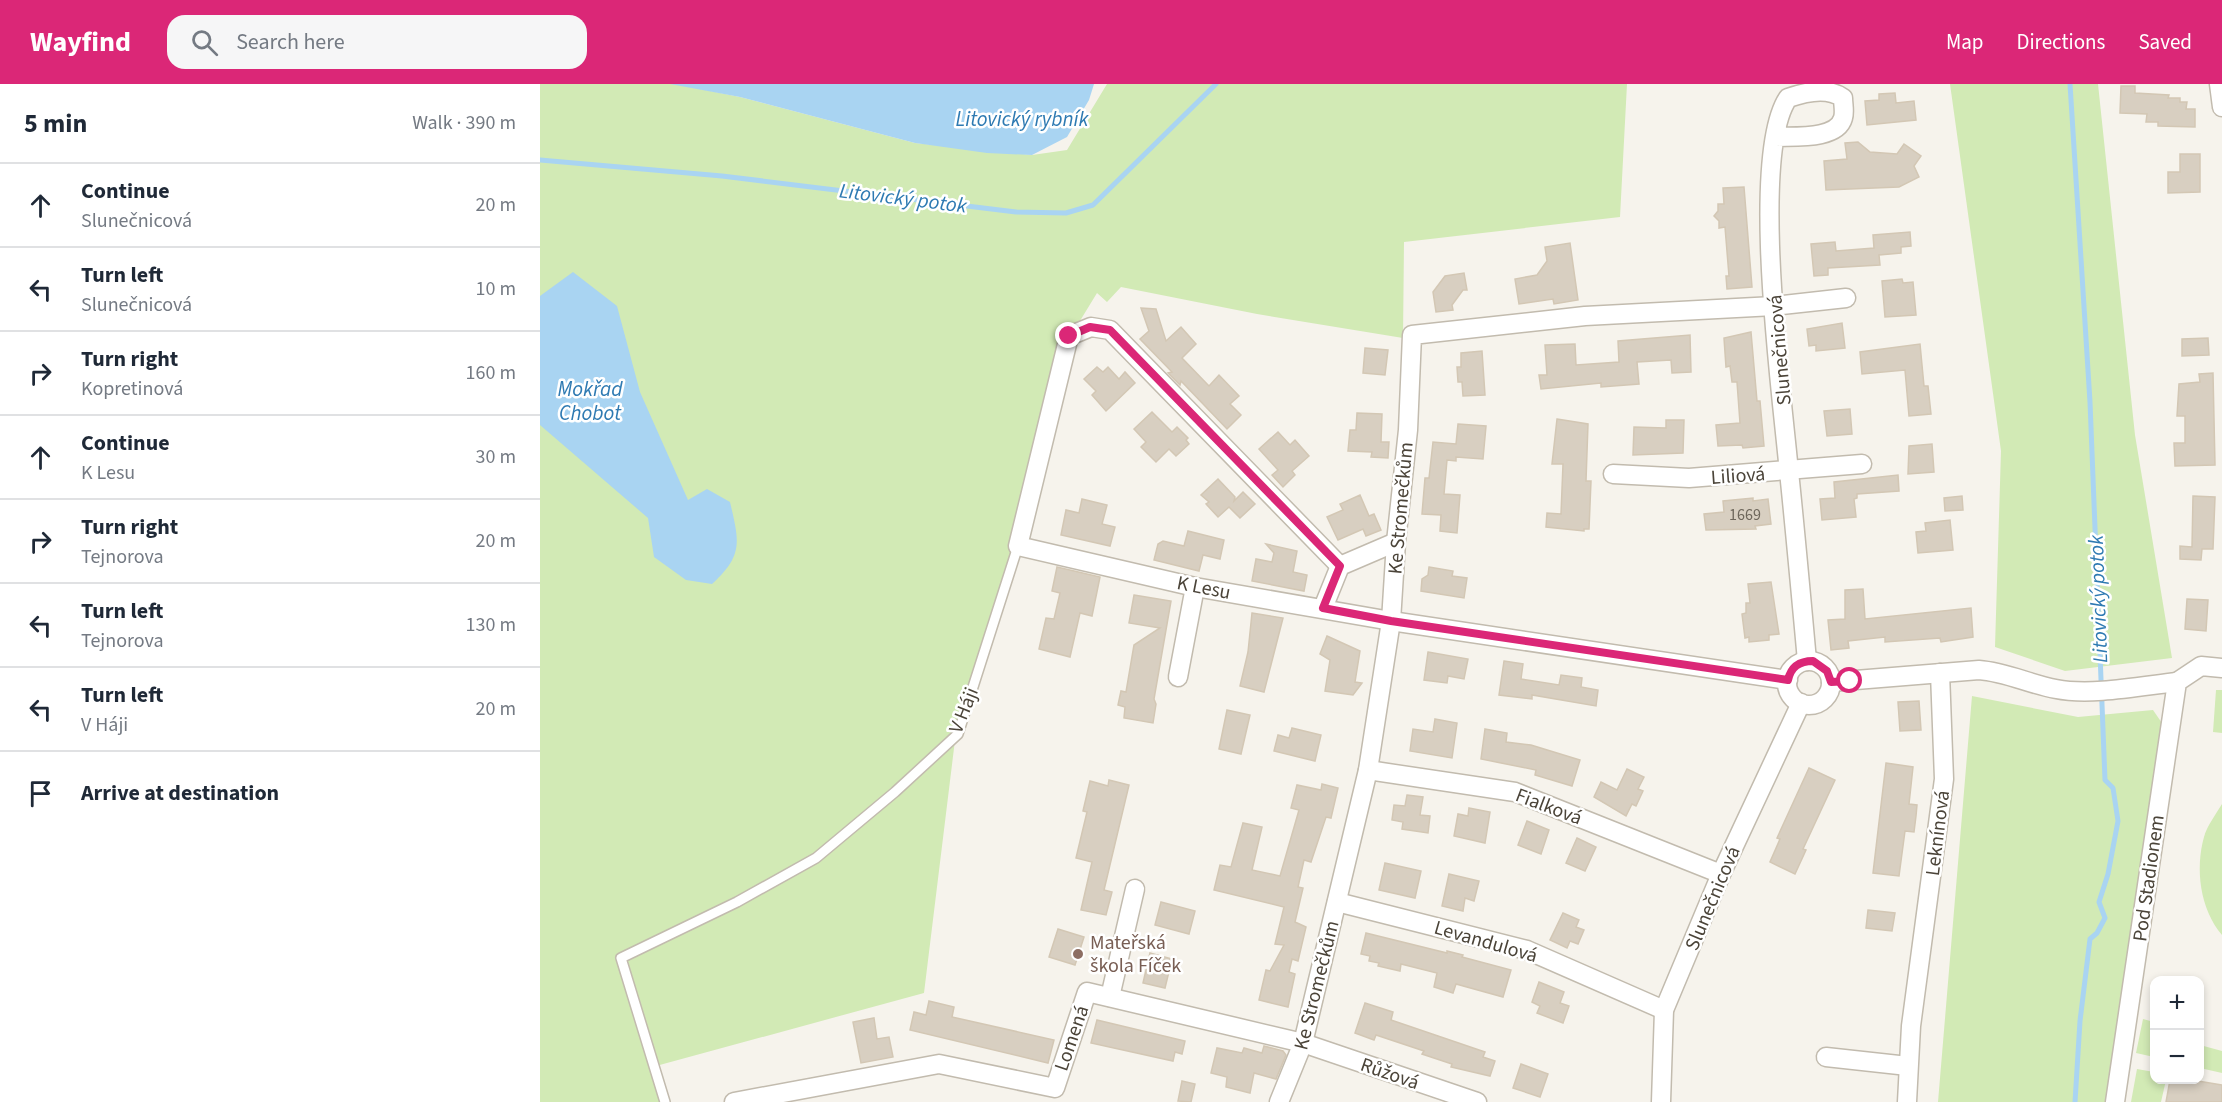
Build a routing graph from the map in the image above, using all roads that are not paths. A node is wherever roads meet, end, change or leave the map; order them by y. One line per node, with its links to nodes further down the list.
1 (2219, 84): 2 (street)
2 (2222, 107)
3 (1776, 137): 3 (street, Slunečnicová); 5 (street, Slunečnicová)
4 (1846, 298): 5 (street, Ke Stromečkům)
5 (1774, 306): 7 (street, Slunečnicová); 9 (street, Ke Stromečkům)
6 (1862, 464): 7 (street, Liliová)
7 (1789, 471): 8 (street, Liliová); 15 (street, Slunečnicová)
8 (1613, 474)
9 (1396, 542): 11 (street); 14 (street, Ke Stromečkům)
10 (1018, 546): 11 (street, V Háji); 12 (street, K Lesu); 32 (lane, V Háji)
11 (1340, 566): 13 (street)
12 (1195, 587): 13 (street, K Lesu); 18 (street)
13 (1323, 608): 14 (street, K Lesu)
14 (1391, 621): 19 (street, K Lesu); 23 (street, Ke Stromečkům)
15 (1807, 661): 19 (street); 20 (street)
16 (2222, 668): 21 (street)
17 (1940, 673): 20 (street); 21 (street); 31 (street, Leknínová)
18 (1178, 677)
19 (1788, 680): 22 (street)
20 (1831, 682): 22 (street)
21 (2177, 682): 38 (street, Pod Stadionem)
22 (1801, 703): 24 (street, Slunečnicová)
23 (1368, 770): 24 (street, Fialková); 26 (street, Ke Stromečkům)
24 (1721, 874): 28 (street, Slunečnicová)
25 (1135, 889): 27 (street)
26 (1337, 902): 28 (street, Levandulová); 29 (street, Ke Stromečkům)
27 (1110, 997): 29 (street, Lomená); 33 (street, Lomená)
28 (1664, 1010): 36 (street, Slunečnicová)
29 (1303, 1043): 34 (street, Ke Stromečkům); 35 (street, Růžová)
30 (1826, 1057): 31 (street)
31 (1908, 1066): 37 (street, Leknínová)
32 (665, 1102)
33 (734, 1102)
34 (1279, 1102)
35 (1477, 1102)
36 (1661, 1102)
37 (1907, 1102)
38 (2115, 1102)

